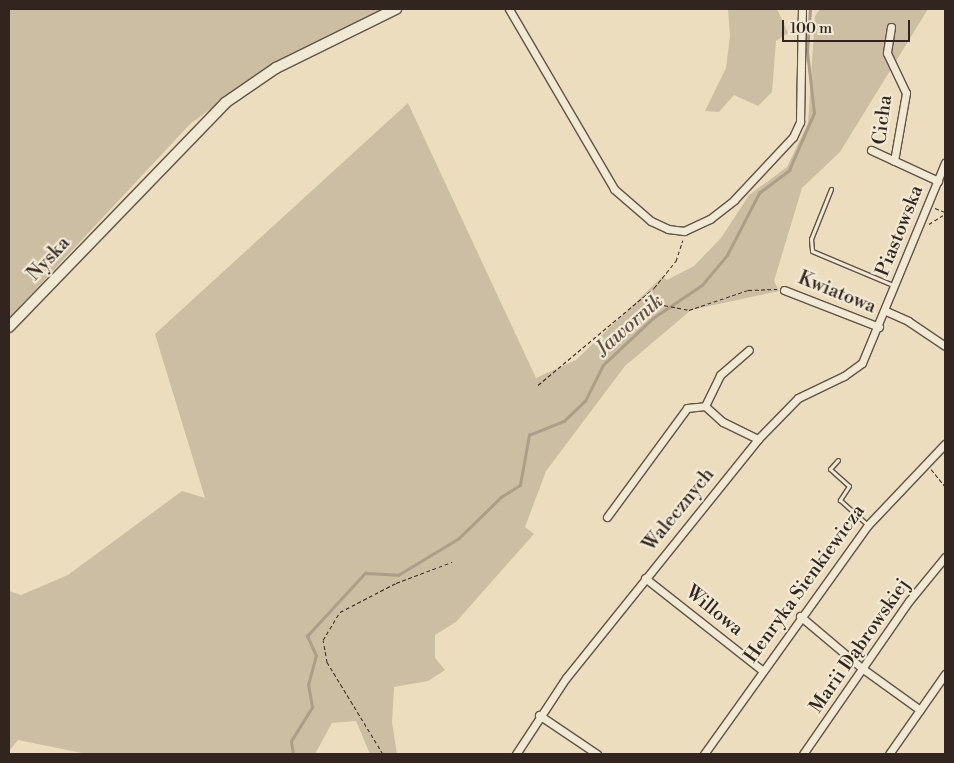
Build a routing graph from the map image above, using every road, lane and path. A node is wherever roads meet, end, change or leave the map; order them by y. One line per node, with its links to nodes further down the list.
1 (396, 9): 18 (street, Nyska)
2 (509, 9): 13 (street)
3 (802, 9): 13 (street)
4 (891, 27): 6 (street, Cicha)
5 (871, 150): 6 (street)
6 (894, 161): 8 (street)
7 (945, 164): 8 (street, Piastowska)
8 (938, 181): 12 (street, Piastowska)
9 (831, 189): 14 (lane)
10 (935, 208): 11 (path)
11 (945, 213): 12 (path)
12 (920, 224): 14 (street, Piastowska)
13 (687, 230): 16 (path)
14 (896, 287): 17 (street, Piastowska)
15 (784, 290): 16 (path); 19 (street, Kwiatowa)
16 (648, 292): 22 (path)
17 (886, 311): 19 (street, Walecznych); 20 (street)
18 (9, 327)
19 (879, 327): 24 (street, Walecznych)
20 (945, 346)
21 (749, 350): 23 (street)
22 (538, 384)
23 (705, 406): 24 (street); 29 (street)
24 (758, 439): 33 (street, Walecznych)
25 (945, 444): 27 (street, Henryka Sienkiewicza)
26 (838, 460): 30 (lane)
27 (925, 463): 28 (path); 30 (street, Henryka Sienkiewicza)
28 (945, 486)
29 (607, 517)
30 (868, 525): 34 (street, Henryka Sienkiewicza)
31 (945, 557): 35 (street, Marii Dąbrowskiej)
32 (452, 562): 40 (path)
33 (645, 578): 36 (street, Willowa); 39 (street, Walecznych)
34 (800, 616): 35 (street); 36 (street, Henryka Sienkiewicza)
35 (863, 669): 38 (street); 44 (street, Marii Dąbrowskiej)
36 (762, 670): 43 (street, Henryka Sienkiewicza)
37 (945, 674): 38 (street)
38 (920, 710): 45 (street)
39 (539, 715): 41 (street, Walecznych); 42 (street)
40 (383, 754)
41 (516, 754)
42 (597, 754)
43 (704, 754)
44 (803, 754)
45 (889, 754)

